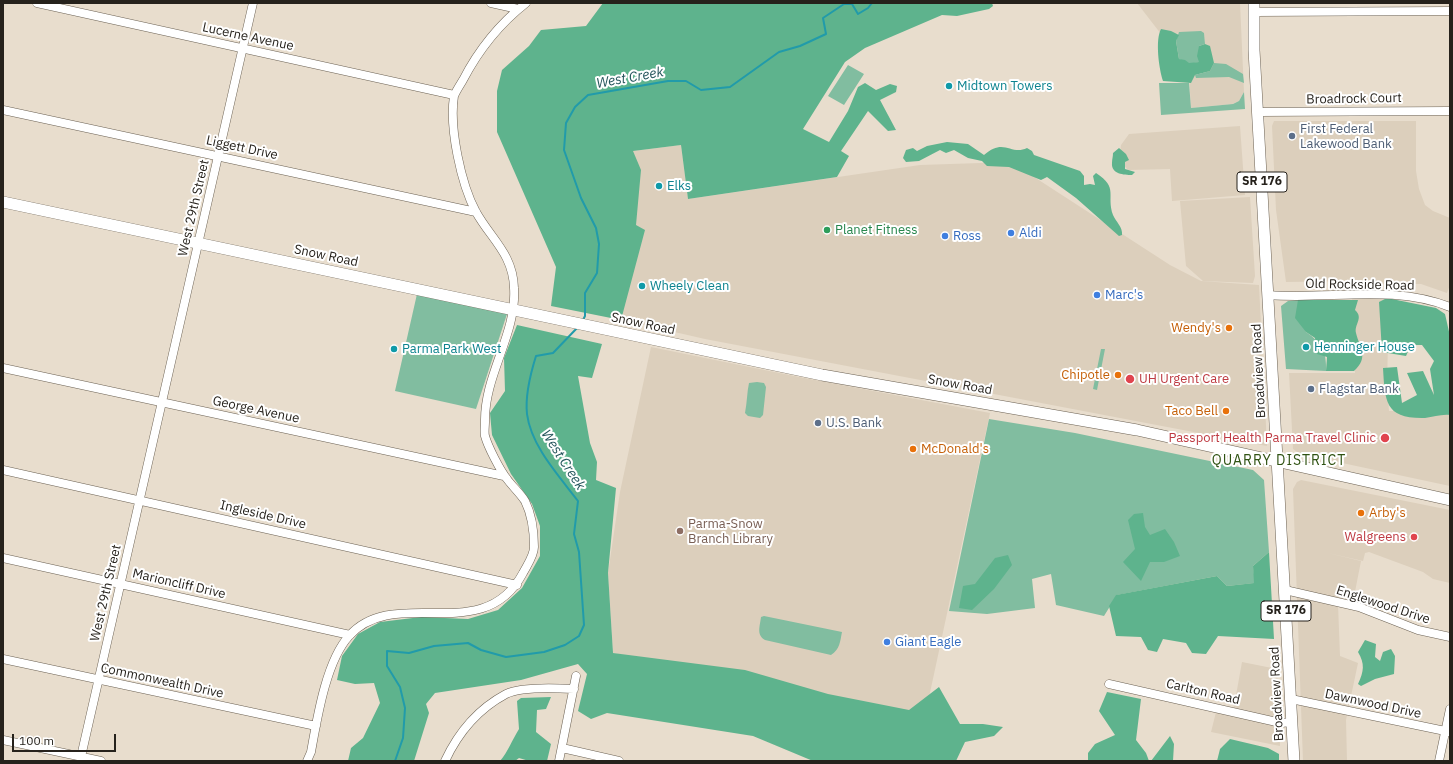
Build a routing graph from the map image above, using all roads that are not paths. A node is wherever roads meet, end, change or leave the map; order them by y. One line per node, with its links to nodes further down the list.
1 (37, 3): 8 (street, Lucerne Avenue)
2 (253, 3): 8 (street, West 29th Street)
3 (491, 3): 6 (street)
4 (526, 3): 6 (street)
5 (1254, 8): 7 (street); 12 (main road, Broadview Road / SR 176)
6 (518, 9): 9 (street)
7 (1450, 11)
8 (243, 48): 9 (street, Lucerne Avenue); 13 (street, West 29th Street)
9 (454, 95): 15 (street)
10 (3, 110): 13 (street, Liggett Drive)
11 (1450, 111): 12 (street, Broadrock Court)
12 (1258, 112): 17 (main road, Broadview Road / SR 176)
13 (219, 155): 15 (street, Liggett Drive); 16 (street, West 29th Street)
14 (3, 202): 16 (main road, Snow Road)
15 (476, 212): 19 (street)
16 (198, 244): 19 (main road, Snow Road); 21 (street, West 29th Street)
17 (1269, 295): 18 (street, Old Rockside Road); 22 (main road, Broadview Road / SR 176)
18 (1450, 307)
19 (514, 309): 22 (main road, Snow Road); 24 (street)
20 (3, 368): 21 (street, George Avenue)
21 (162, 398): 24 (street, George Avenue); 25 (street, West 29th Street)
22 (1278, 462): 26 (main road, Snow Road); 30 (main road, Broadview Road / SR 176)
23 (3, 470): 25 (street, Ingleside Drive)
24 (504, 476): 29 (street)
25 (139, 500): 28 (street, West 29th Street); 29 (street, Ingleside Drive)
26 (1450, 500)
27 (3, 558): 28 (street, Marioncliff Drive)
28 (120, 582): 31 (street, Marioncliff Drive); 35 (street, West 29th Street)
29 (517, 585): 31 (street)
30 (1285, 590): 32 (street, Englewood Drive); 38 (main road, Broadview Road / SR 176)
31 (350, 635): 41 (street)
32 (1450, 637)
33 (3, 659): 35 (street, Commonwealth Drive)
34 (576, 676): 37 (street)
35 (98, 680): 41 (street, Commonwealth Drive); 45 (street, West 29th Street)
36 (1108, 684): 40 (street, Carlton Road)
37 (574, 689): 44 (street); 48 (street)
38 (1291, 699): 40 (main road, Broadview Road / SR 176); 42 (street, Dawnwood Drive)
39 (1450, 709): 42 (street)
40 (1292, 722): 51 (main road, Broadview Road / SR 176)
41 (316, 726): 47 (street)
42 (1448, 732): 52 (street)
43 (3, 740): 45 (street)
44 (562, 748): 49 (street); 50 (street)
45 (80, 759): 46 (street)
46 (100, 761)
47 (307, 761)
48 (445, 761)
49 (559, 761)
50 (619, 761)
51 (1294, 761)
52 (1439, 761)

